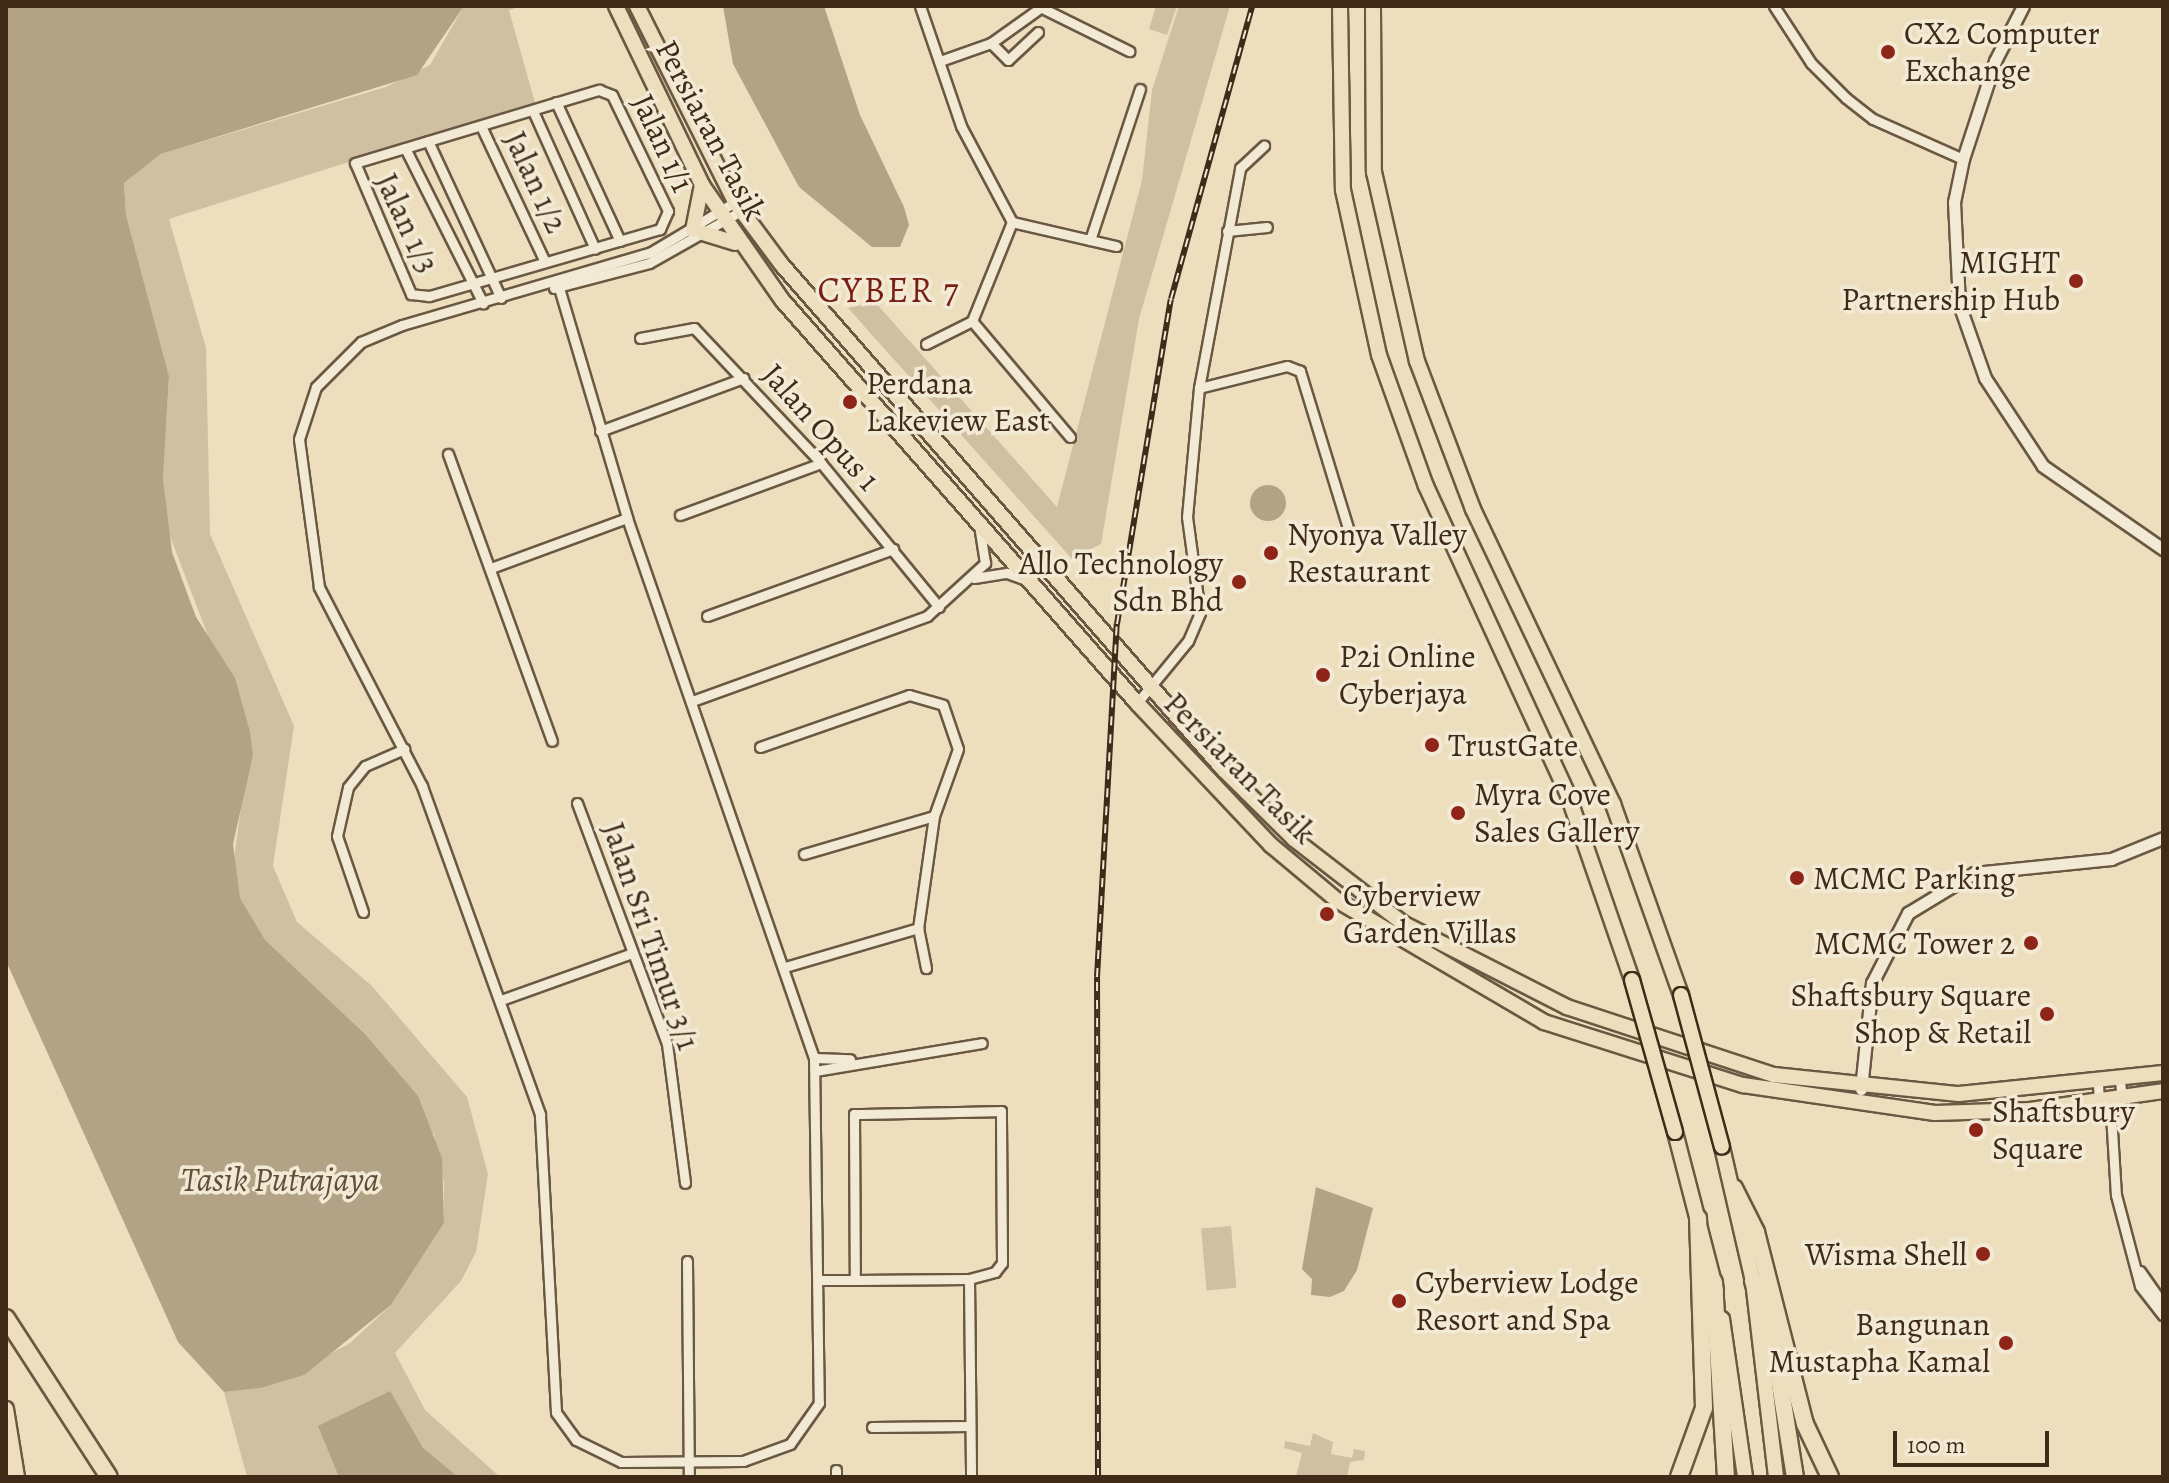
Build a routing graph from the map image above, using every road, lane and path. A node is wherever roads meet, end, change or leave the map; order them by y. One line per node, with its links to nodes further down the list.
1 (616, 6): 21 (main road, Persiaran Tasik)
2 (637, 6): 22 (main road, Persiaran Tasik)
3 (920, 6): 12 (street)
4 (1340, 6): 92 (main road, bridge)
5 (1373, 6): 91 (main road, bridge)
6 (1774, 6): 20 (street)
7 (2023, 6): 20 (street)
8 (1039, 7): 10 (street); 11 (street)
9 (1038, 32): 10 (street)
10 (991, 43): 12 (street)
11 (1129, 51)
12 (940, 61): 24 (street)
13 (1140, 89): 28 (street)
14 (556, 102): 15 (street); 29 (street); 29 (street, Jalan 1/1)
15 (533, 111): 16 (street); 32 (street)
16 (481, 126): 17 (street); 34 (street, Jalan 1/2)
17 (428, 141): 19 (street); 36 (street)
18 (1264, 146): 26 (street)
19 (405, 148): 37 (street); 37 (street, Jalan 1/3)
20 (1963, 159): 56 (street)
21 (702, 185): 23 (main road, Persiaran Tasik); 27 (main road)
22 (738, 207): 23 (street); 62 (main road, Persiaran Tasik)
23 (722, 217): 27 (street); 30 (main road, Persiaran Tasik)
24 (1012, 222): 28 (street); 42 (street)
25 (1267, 227): 26 (street)
26 (1227, 231): 46 (street)
27 (698, 232): 30 (main road); 33 (street)
28 (1090, 240): 31 (street)
29 (620, 241): 32 (street)
30 (740, 245): 53 (main road, Persiaran Tasik)
31 (1116, 246)
32 (595, 249): 34 (street)
33 (666, 250): 35 (street); 38 (street)
34 (544, 260): 36 (street)
35 (584, 271): 38 (street); 39 (street)
36 (491, 276): 37 (street); 40 (street)
37 (472, 281): 41 (street)
38 (587, 282): 39 (street)
39 (558, 284): 40 (street); 47 (street)
40 (501, 298): 41 (street)
41 (483, 303): 67 (street)
42 (972, 321): 44 (street); 48 (street)
43 (640, 338): 45 (street, Jalan Opus 1)
44 (926, 344)
45 (743, 378): 47 (street); 50 (street, Jalan Opus 1)
46 (1199, 388): 54 (street); 62 (street)
47 (600, 431): 52 (street)
48 (1070, 437)
49 (448, 454): 57 (street)
50 (821, 463): 51 (street); 55 (street, Jalan Opus 1)
51 (680, 515)
52 (627, 518): 57 (street); 63 (street)
53 (976, 520): 58 (street); 59 (main road, Persiaran Tasik)
54 (1351, 538)
55 (893, 549): 60 (street, Jalan Opus 1); 61 (street)
56 (2163, 549)
57 (491, 568): 65 (street)
58 (967, 581): 59 (street); 60 (street)
59 (1032, 582): 64 (main road, Persiaran Tasik)
60 (939, 607): 63 (street)
61 (707, 616)
62 (1151, 688): 64 (street); 85 (main road, Persiaran Tasik)
63 (695, 700): 75 (street)
64 (1137, 703): 88 (main road, Persiaran Tasik)
65 (552, 741)
66 (760, 747): 69 (street)
67 (404, 749): 72 (street); 77 (street)
68 (577, 803): 74 (street, Jalan Sri Timur 3/1)
69 (934, 816): 71 (street); 73 (street)
70 (2163, 838): 85 (street)
71 (804, 854)
72 (363, 912)
73 (918, 928): 75 (street); 76 (street)
74 (632, 953): 77 (street); 90 (street, Jalan Sri Timur 3/1)
75 (785, 967): 79 (street)
76 (926, 968)
77 (501, 1000): 106 (street)
78 (982, 1043): 80 (street)
79 (814, 1058): 80 (street); 81 (street)
80 (862, 1060): 81 (street)
81 (815, 1071): 96 (street)
82 (2163, 1073): 83 (main road, Persiaran Tasik)
83 (2120, 1081): 84 (main road, Persiaran Tasik); 87 (street)
84 (2098, 1084): 85 (main road, Persiaran Tasik); 88 (street)
85 (1861, 1089)
86 (2163, 1091): 87 (main road, Persiaran Tasik)
87 (2122, 1099): 88 (main road, Persiaran Tasik); 89 (street)
88 (2099, 1103): 89 (street)
89 (2111, 1114): 93 (street)
90 (685, 1183)
91 (1734, 1188): 98 (main road); 117 (highway)
92 (1698, 1218): 99 (main road); 112 (highway)
93 (2132, 1257): 100 (street); 101 (street)
94 (687, 1261): 106 (street)
95 (969, 1279): 97 (street); 97 (street); 104 (street)
96 (820, 1280): 97 (street); 106 (street)
97 (855, 1280)
98 (1753, 1281): 115 (main road); 116 (highway)
99 (1714, 1282): 113 (highway); 114 (main road)
100 (2163, 1304)
101 (2163, 1315)
102 (6, 1318): 109 (highway)
103 (6, 1409): 108 (main road)
104 (970, 1426): 105 (street); 111 (street)
105 (872, 1427)
106 (688, 1463): 110 (street)
107 (6, 1472): 108 (highway)
108 (16, 1477)
109 (109, 1477)
110 (689, 1477)
111 (971, 1477)
112 (1679, 1477)
113 (1726, 1477)
114 (1745, 1477)
115 (1776, 1477)
116 (1795, 1477)
117 (1830, 1477)

